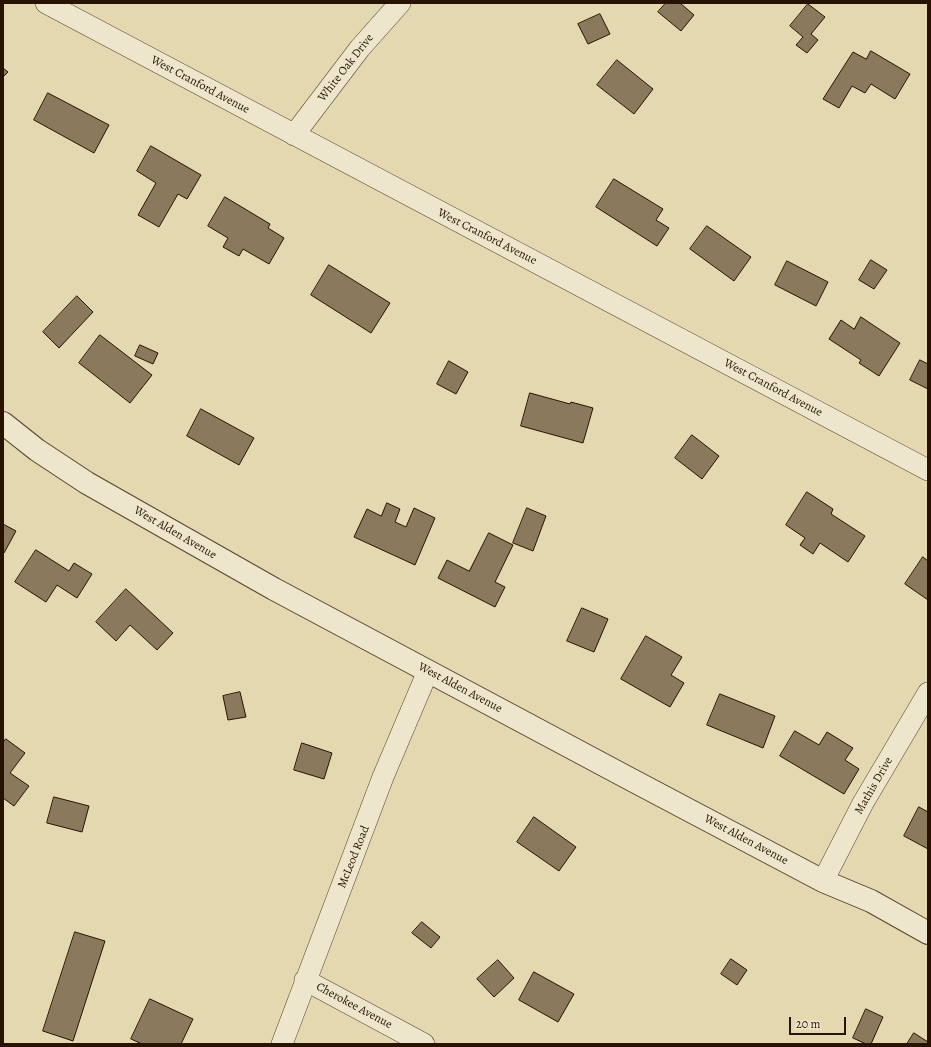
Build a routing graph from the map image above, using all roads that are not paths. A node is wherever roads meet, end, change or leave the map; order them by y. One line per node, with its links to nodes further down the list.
1 (46, 3): 3 (street, West Cranford Avenue)
2 (400, 3): 3 (street, White Oak Drive)
3 (294, 135): 5 (street, West Cranford Avenue)
4 (3, 422): 6 (street, West Alden Avenue)
5 (928, 470)
6 (428, 671): 8 (street, West Alden Avenue); 10 (street, McLeod Road)
7 (928, 693): 8 (street, Mathis Drive)
8 (823, 880): 9 (street, West Alden Avenue)
9 (928, 933)
10 (305, 980): 11 (street, McLeod Road); 12 (street, Cherokee Avenue)
11 (282, 1044)
12 (424, 1044)

